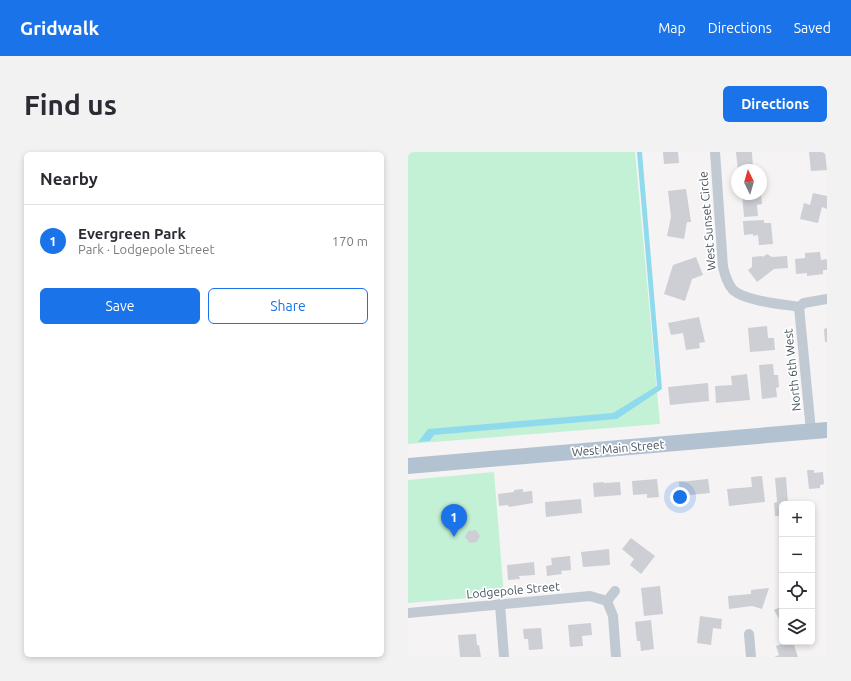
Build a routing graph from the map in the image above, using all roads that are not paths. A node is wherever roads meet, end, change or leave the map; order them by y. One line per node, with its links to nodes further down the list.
1 (715, 152): 3 (street, West Sunset Circle)
2 (827, 299): 3 (street)
3 (799, 307): 5 (street, North 6th West)
4 (827, 430): 5 (main road, West Main Street)
5 (811, 431): 6 (main road, West Main Street)
6 (408, 466)
7 (615, 591): 8 (street)
8 (607, 601): 9 (street, Lodgepole Street); 13 (street)
9 (500, 604): 10 (street, Lodgepole Street); 12 (street)
10 (408, 613)
11 (749, 634): 14 (street)
12 (504, 657)
13 (616, 657)
14 (751, 657)

